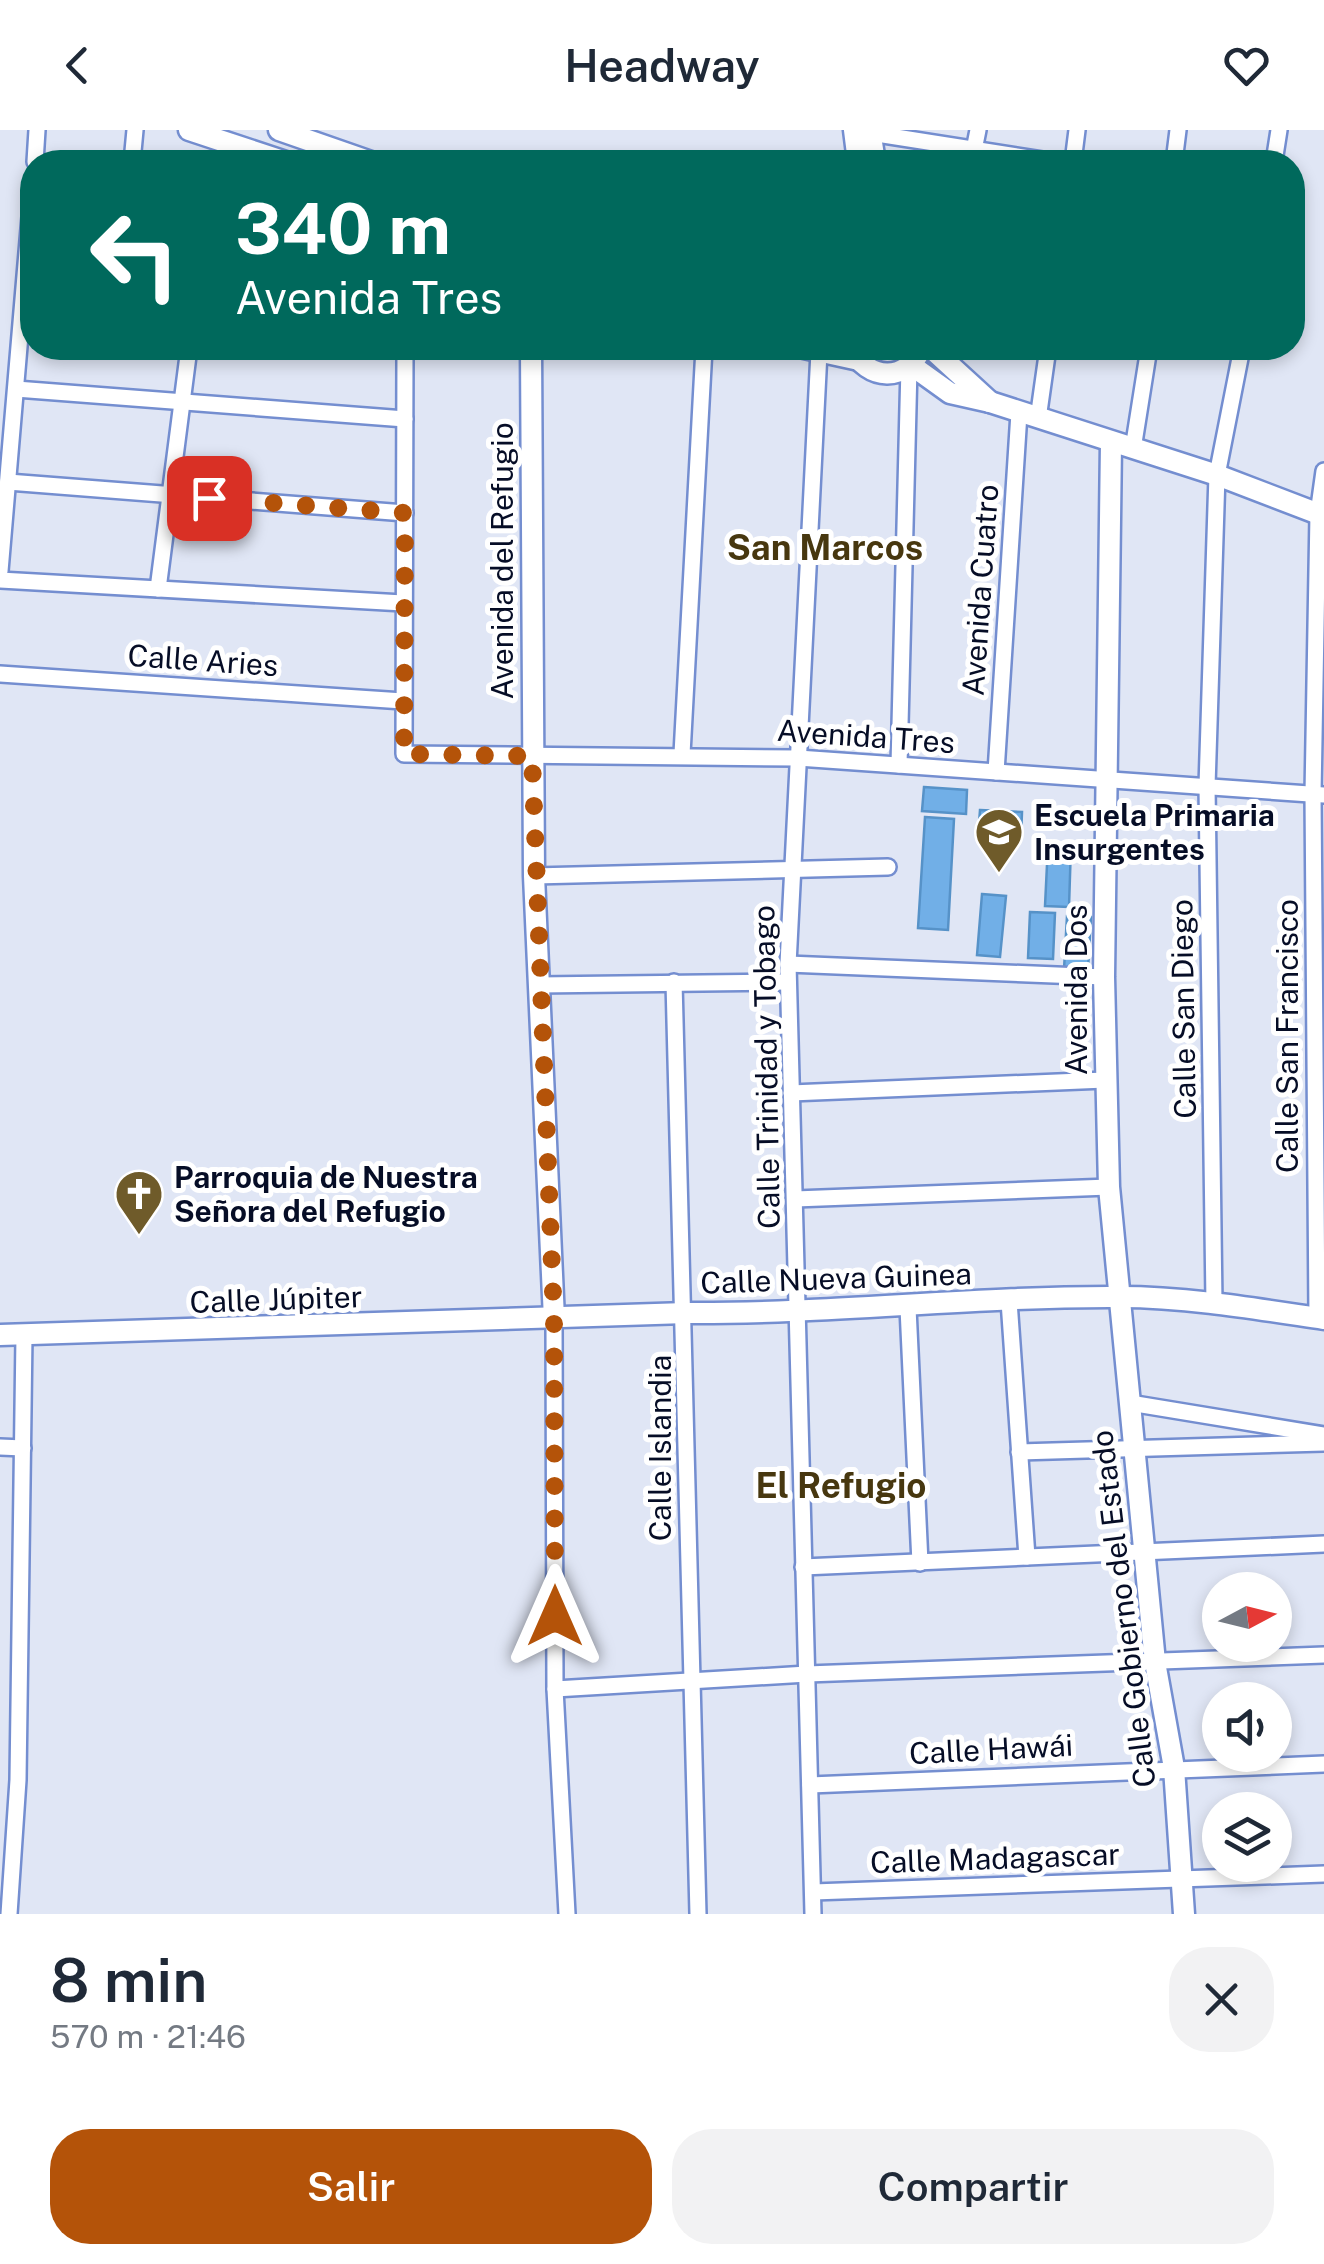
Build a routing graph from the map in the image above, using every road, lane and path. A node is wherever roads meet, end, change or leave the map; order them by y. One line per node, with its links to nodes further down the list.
1 (190, 130): 6 (street)
2 (279, 130): 7 (street)
3 (854, 130): 5 (street)
4 (978, 130): 8 (street)
5 (872, 144): 8 (street)
6 (250, 150)
7 (327, 150)
8 (974, 150)
9 (20, 359): 22 (street)
10 (188, 360): 24 (street)
11 (405, 360): 27 (street)
12 (531, 360): 43 (street, Avenida del Refugio)
13 (703, 360): 42 (street)
14 (812, 360): 44 (street, Calle Trinidad y Tobago)
15 (863, 360): 16 (street)
16 (913, 360): 25 (street); 45 (street)
17 (944, 360): 25 (street)
18 (1044, 360): 26 (street, Avenida Cuatro)
19 (1147, 360): 29 (street)
20 (1240, 360): 31 (street, Calle San Diego)
21 (0, 365): 22 (street)
22 (19, 366): 23 (street)
23 (16, 390): 24 (street); 32 (street)
24 (184, 402): 27 (street); 33 (street)
25 (990, 402): 26 (street)
26 (1028, 416): 28 (street); 46 (street, Avenida Cuatro)
27 (405, 419): 34 (street)
28 (1111, 442): 29 (street); 47 (street, Avenida Dos)
29 (1134, 449): 31 (street)
30 (1324, 470): 35 (street, Calle San Francisco)
31 (1217, 475): 35 (street); 48 (street, Calle San Diego)
32 (8, 482): 33 (street); 36 (street)
33 (170, 495): 34 (street); 38 (street)
34 (405, 513): 39 (street)
35 (1321, 515): 49 (street, Calle San Francisco)
36 (0, 571)
37 (0, 580): 38 (street)
38 (158, 589): 39 (street)
39 (404, 603): 41 (street)
40 (0, 674): 41 (street, Calle Aries)
41 (402, 701): 43 (street, Avenida Tres)
42 (682, 754): 43 (street, Avenida Tres); 44 (street, Avenida Tres)
43 (532, 756): 52 (street, Avenida del Refugio)
44 (798, 758): 45 (street, Avenida Tres); 50 (street, Calle Trinidad y Tobago)
45 (899, 765): 46 (street, Avenida Tres)
46 (996, 772): 47 (street, Avenida Tres)
47 (1109, 782): 48 (street, Avenida Tres); 54 (street, Avenida Dos)
48 (1207, 786): 49 (street, Avenida Tres); 64 (street, Calle San Diego)
49 (1318, 795): 68 (street, Calle San Francisco)
50 (792, 867): 51 (street); 52 (street); 53 (street, Calle Trinidad y Tobago)
51 (888, 867)
52 (534, 876): 57 (street, Avenida del Refugio)
53 (788, 964): 54 (street); 56 (street, Calle Trinidad y Tobago)
54 (1104, 977): 58 (street, Avenida Dos)
55 (674, 982): 56 (street); 57 (street); 66 (street, Calle Islandia)
56 (788, 982): 59 (street, Calle Trinidad y Tobago)
57 (538, 986): 69 (street, Avenida del Refugio)
58 (1105, 1080): 59 (street); 60 (street, Avenida Dos)
59 (791, 1094): 61 (street, Calle Trinidad y Tobago)
60 (1110, 1187): 61 (street); 62 (street, Avenida Dos)
61 (795, 1200): 67 (street, Calle Trinidad y Tobago)
62 (1121, 1297): 63 (street, Calle Nueva Guinea); 64 (street, Calle Nueva Guinea); 72 (street, Calle Gobierno del Estado)
63 (1010, 1301): 65 (street, Calle Nueva Guinea); 78 (street)
64 (1214, 1303): 68 (street, Calle Nueva Guinea)
65 (908, 1308): 67 (street, Calle Nueva Guinea); 84 (street)
66 (686, 1314): 67 (street, Calle Nueva Guinea); 69 (street, Calle Nueva Guinea); 91 (street, Calle Islandia)
67 (797, 1314): 85 (street, Calle Trinidad y Tobago)
68 (1320, 1318)
69 (554, 1319): 71 (street, Calle Júpiter); 92 (street, Avenida del Refugio)
70 (0, 1335): 71 (street, Calle Júpiter)
71 (24, 1335): 76 (street)
72 (1130, 1403): 73 (street); 77 (street, Calle Gobierno del Estado)
73 (1324, 1434)
74 (1324, 1443): 77 (street)
75 (0, 1448): 76 (street)
76 (24, 1448): 80 (street)
77 (1134, 1448): 78 (street); 82 (street, Calle Gobierno del Estado)
78 (1019, 1452): 83 (street)
79 (0, 1539): 80 (street)
80 (20, 1539): 87 (street)
81 (1324, 1544): 82 (street)
82 (1144, 1552): 83 (street); 89 (street, Calle Gobierno del Estado)
83 (1026, 1557): 84 (street)
84 (920, 1562): 85 (street)
85 (804, 1566): 90 (street, Calle Trinidad y Tobago)
86 (0, 1636): 87 (street)
87 (18, 1637): 96 (street)
88 (1324, 1655): 89 (street)
89 (1155, 1662): 90 (street); 94 (street, Calle Gobierno del Estado)
90 (806, 1674): 91 (street); 97 (street, Calle Trinidad y Tobago)
91 (689, 1682): 92 (street); 104 (street, Calle Islandia)
92 (556, 1690): 103 (street, Avenida del Refugio)
93 (1324, 1764): 94 (street, Calle Hawái)
94 (1174, 1768): 97 (street, Calle Hawái); 100 (street, Calle Gobierno del Estado)
95 (0, 1780): 96 (street)
96 (18, 1780): 98 (street)
97 (810, 1784): 101 (street, Calle Trinidad y Tobago)
98 (7, 1873): 102 (street)
99 (1324, 1874): 100 (street, Calle Madagascar)
100 (1180, 1879): 101 (street, Calle Madagascar); 106 (street, Calle Gobierno del Estado)
101 (812, 1892): 105 (street, Calle Trinidad y Tobago)
102 (9, 1914)
103 (567, 1914)
104 (698, 1914)
105 (813, 1914)
106 (1184, 1914)

